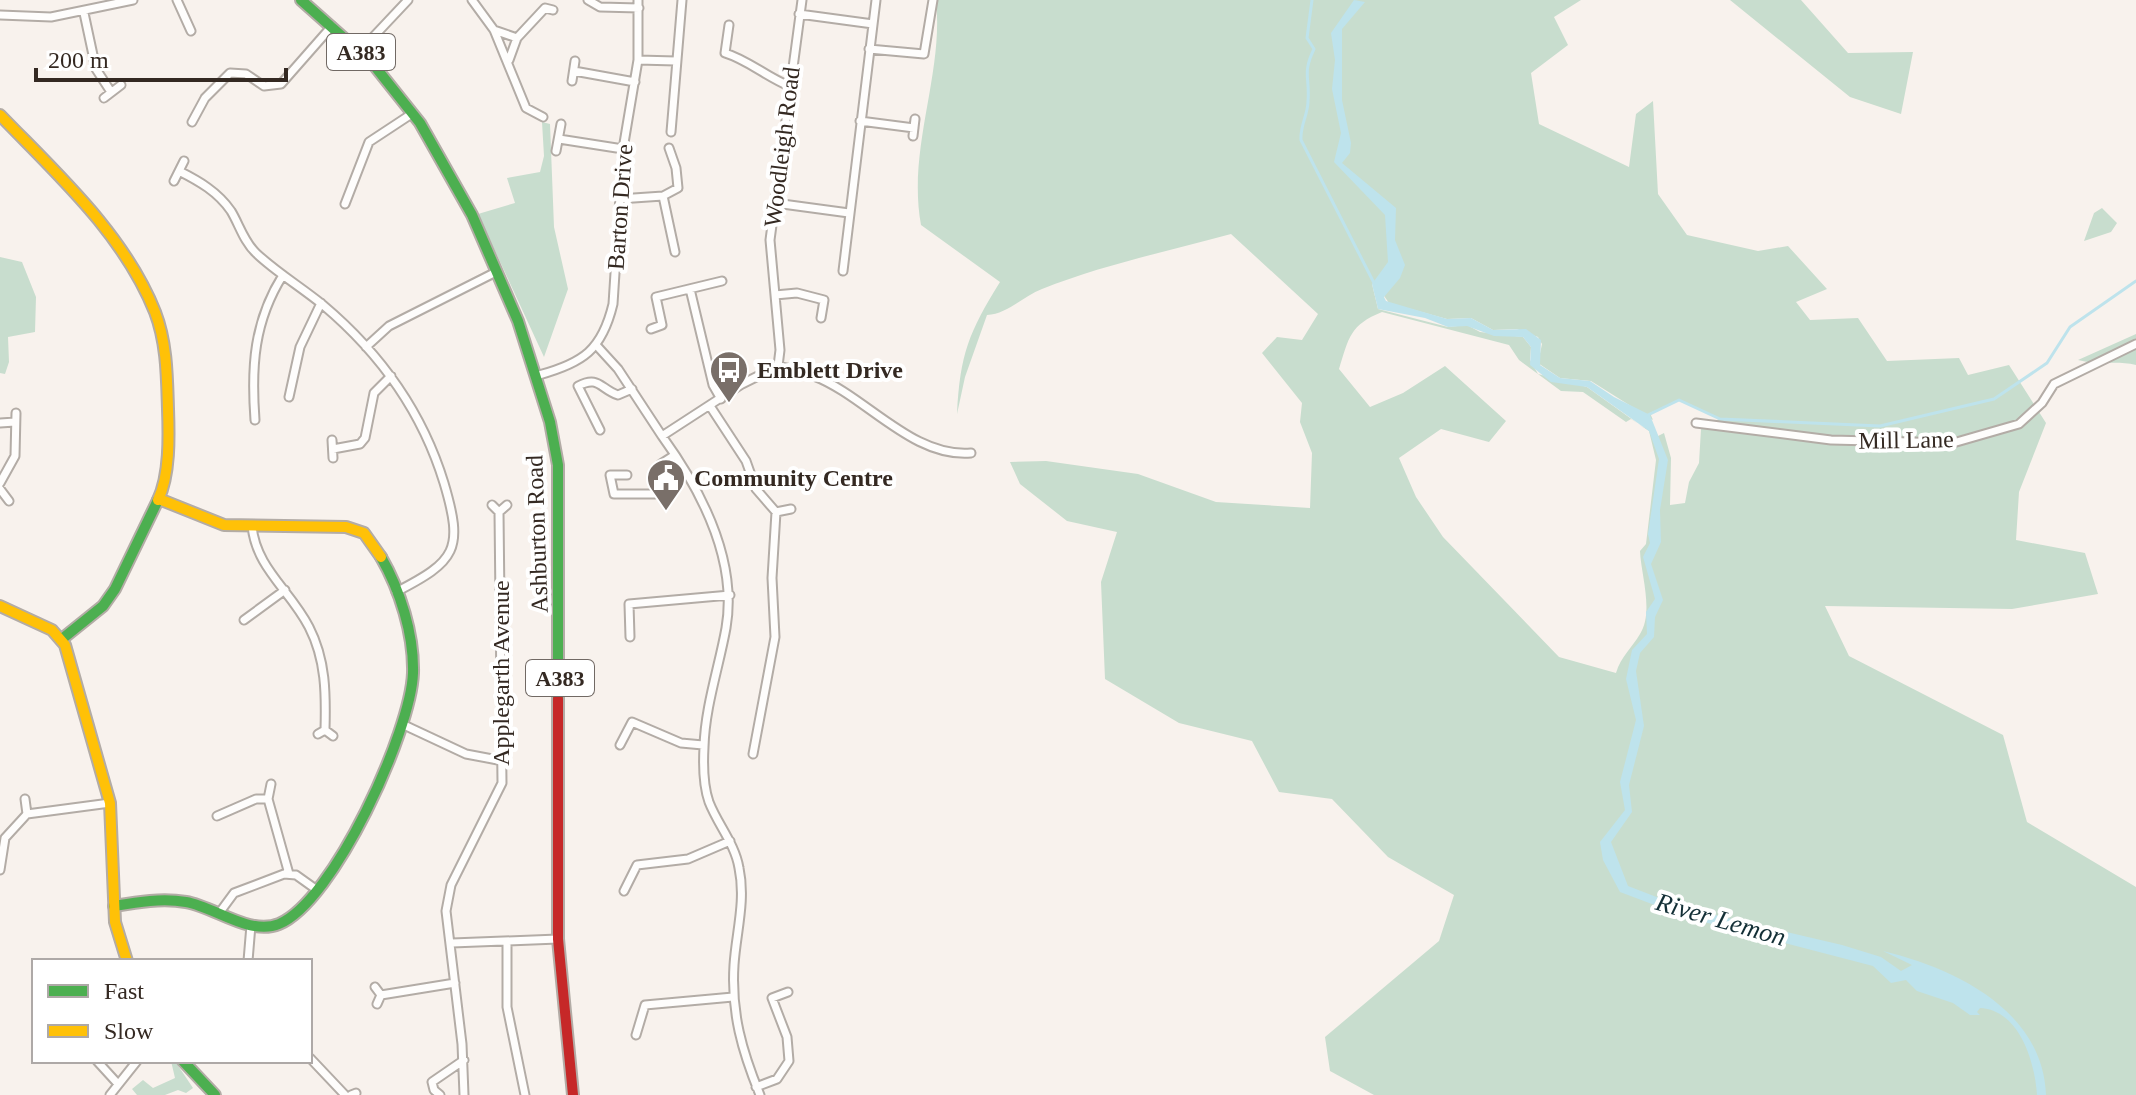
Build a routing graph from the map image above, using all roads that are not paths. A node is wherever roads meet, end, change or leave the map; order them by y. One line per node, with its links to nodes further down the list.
1 (133, 0): 14 (street)
2 (177, 0): 21 (street)
3 (301, 0): 11 (street, Ashburton Road / A383)
4 (408, 0): 24 (street)
5 (472, 0): 20 (street)
6 (588, 0): 12 (street)
7 (682, 0): 28 (street)
8 (802, 0): 15 (street, Woodleigh Road)
9 (876, 0): 17 (street)
10 (933, 0): 23 (street)
11 (314, 4): 19 (street, Ashburton Road / A383)
12 (639, 4): 26 (street, Barton Drive)
13 (553, 10): 22 (street)
14 (84, 13): 16 (street); 34 (street)
15 (799, 14): 17 (street); 33 (street, Woodleigh Road)
16 (0, 15)
17 (873, 24): 23 (street)
18 (729, 25): 33 (street)
19 (332, 26): 24 (street, Ashburton Road / A383); 41 (street)
20 (494, 30): 22 (street); 25 (street)
21 (191, 31)
22 (517, 38): 25 (street)
23 (869, 49): 40 (street)
24 (360, 51): 36 (street, Ashburton Road / A383)
25 (509, 60): 38 (street)
26 (638, 60): 28 (street); 31 (street, Barton Drive)
27 (575, 61): 29 (street)
28 (676, 61): 43 (street)
29 (574, 71): 30 (street); 31 (street)
30 (572, 81)
31 (635, 82): 46 (street, Barton Drive)
32 (121, 85): 34 (street)
33 (789, 86): 53 (street, Woodleigh Road)
34 (111, 92): 35 (street)
35 (104, 98)
36 (413, 113): 54 (street); 60 (street, Ashburton Road / A383)
37 (0, 115): 90 (street)
38 (543, 117)
39 (915, 119): 40 (street)
40 (860, 121): 55 (street)
41 (192, 122)
42 (561, 124): 44 (street)
43 (671, 132)
44 (559, 139): 46 (street); 47 (street)
45 (668, 146): 51 (street)
46 (623, 149): 52 (street, Barton Drive)
47 (556, 151)
48 (184, 161): 49 (street)
49 (179, 171): 50 (street); 61 (street)
50 (174, 181)
51 (663, 196): 52 (street); 58 (street)
52 (619, 199): 71 (street, Barton Drive)
53 (775, 203): 55 (street); 65 (street, Woodleigh Road)
54 (345, 204)
55 (849, 213): 57 (street)
56 (835, 247): 57 (street)
57 (846, 248): 59 (street)
58 (675, 252)
59 (843, 271)
60 (496, 272): 72 (street); 74 (street, Ashburton Road / A383)
61 (283, 275): 67 (street); 80 (street)
62 (722, 281): 63 (street)
63 (690, 289): 69 (street); 78 (street)
64 (830, 292): 66 (street)
65 (775, 295): 66 (street); 73 (street, Woodleigh Road)
66 (824, 300): 68 (street)
67 (321, 303): 72 (street); 77 (street)
68 (821, 318)
69 (651, 329)
70 (2136, 344): 82 (street, Mill Lane)
71 (597, 346): 74 (street); 76 (street)
72 (366, 347): 75 (street)
73 (778, 366): 78 (street); 86 (street)
74 (539, 375): 125 (street, Ashburton Road / A383)
75 (391, 376): 85 (street); 99 (street)
76 (632, 389): 83 (street); 84 (street)
77 (289, 398)
78 (721, 399): 79 (street)
79 (710, 406): 84 (street); 96 (street)
80 (255, 420)
81 (0, 423): 89 (street)
82 (1696, 423)
83 (600, 430)
84 (662, 436): 87 (street)
85 (333, 449)
86 (971, 453)
87 (675, 455): 88 (street); 100 (street)
88 (627, 475)
89 (0, 486): 91 (street)
90 (159, 499): 97 (street); 104 (street)
91 (9, 501)
92 (492, 505): 95 (street)
93 (507, 505): 95 (street)
94 (791, 509): 96 (street)
95 (499, 512): 110 (street, Applegarth Avenue)
96 (776, 512): 109 (street)
97 (252, 526): 98 (street); 99 (street)
98 (285, 590): 102 (street); 106 (street)
99 (396, 592): 105 (street)
100 (730, 595): 103 (street); 108 (street)
101 (0, 606): 104 (street)
102 (242, 621)
103 (630, 637)
104 (62, 639): 114 (street)
105 (404, 725): 110 (street); 120 (street)
106 (333, 736)
107 (620, 745): 108 (street)
108 (703, 745): 117 (street)
109 (753, 754)
110 (503, 761): 127 (street, Applegarth Avenue)
111 (271, 784): 113 (street)
112 (25, 799): 115 (street)
113 (268, 799): 116 (street); 119 (street)
114 (110, 803): 115 (street); 122 (street)
115 (27, 814): 118 (street)
116 (217, 816)
117 (730, 841): 121 (street); 134 (street)
118 (0, 870)
119 (289, 874): 120 (street); 123 (street)
120 (317, 890): 124 (street)
121 (624, 891)
122 (114, 906): 123 (street); 128 (street)
123 (220, 912): 124 (street)
124 (251, 925): 129 (street)
125 (558, 939): 126 (street); 150 (street, Ashburton Road / A383)
126 (507, 941): 127 (street); 149 (street)
127 (452, 943): 130 (street, Applegarth Avenue)
128 (126, 959)
129 (248, 959)
130 (455, 983): 133 (street); 138 (street, Applegarth Avenue)
131 (375, 987): 133 (street)
132 (788, 992): 143 (street)
133 (381, 995): 135 (street)
134 (733, 997): 136 (street); 143 (street)
135 (377, 1004)
136 (636, 1035)
137 (312, 1060): 146 (street)
138 (464, 1060): 147 (street); 148 (street, Applegarth Avenue)
139 (99, 1063): 142 (street)
140 (135, 1063): 142 (street)
141 (185, 1063): 144 (street)
142 (118, 1084): 145 (street)
143 (758, 1091)
144 (208, 1093)
145 (110, 1095)
146 (345, 1095)
147 (440, 1095)
148 (464, 1095)
149 (525, 1095)
150 (573, 1095)

